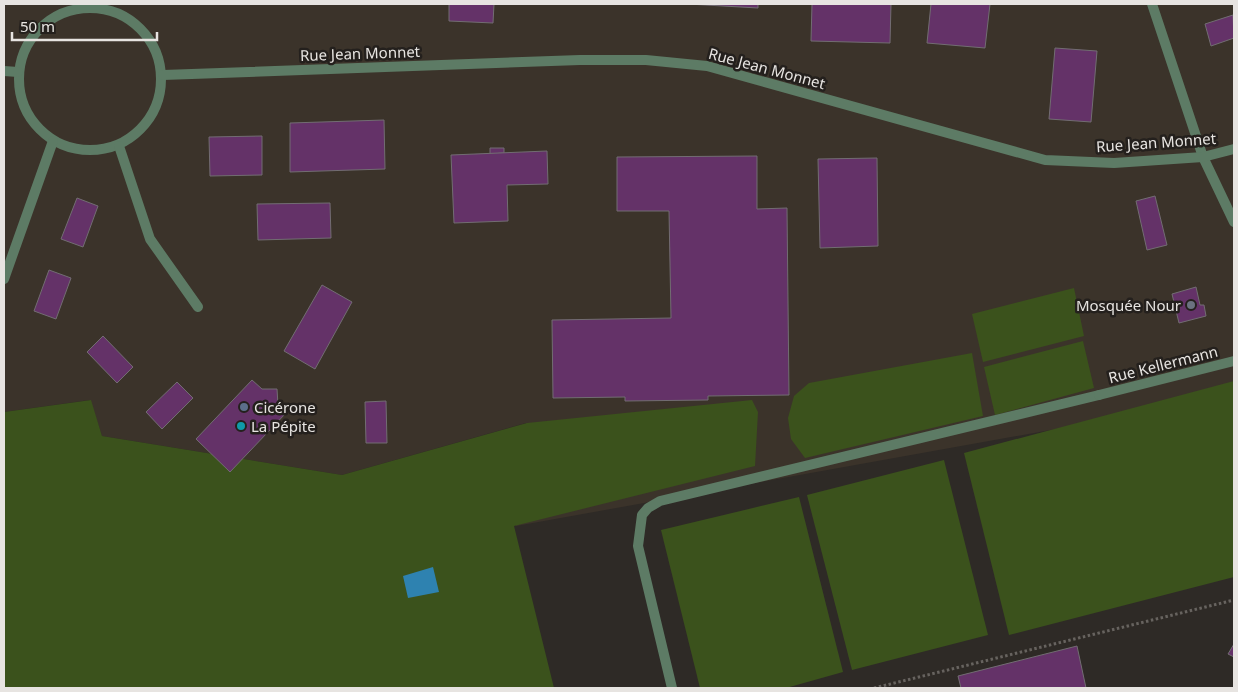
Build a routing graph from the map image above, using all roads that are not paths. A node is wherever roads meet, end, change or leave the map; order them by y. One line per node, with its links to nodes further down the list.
1 (1152, 4): 9 (street)
2 (88, 5): 4 (street); 5 (street)
3 (4, 71): 4 (street)
4 (18, 72): 6 (street)
5 (163, 75): 7 (street); 9 (street, Rue Jean Monnet)
6 (53, 141): 7 (street); 11 (street)
7 (119, 146): 12 (street)
8 (1234, 150): 9 (street, Rue Jean Monnet)
9 (1203, 156): 10 (street)
10 (1234, 222)
11 (4, 279)
12 (198, 307)
13 (1234, 362): 14 (street, Rue Kellermann)
14 (672, 688)

